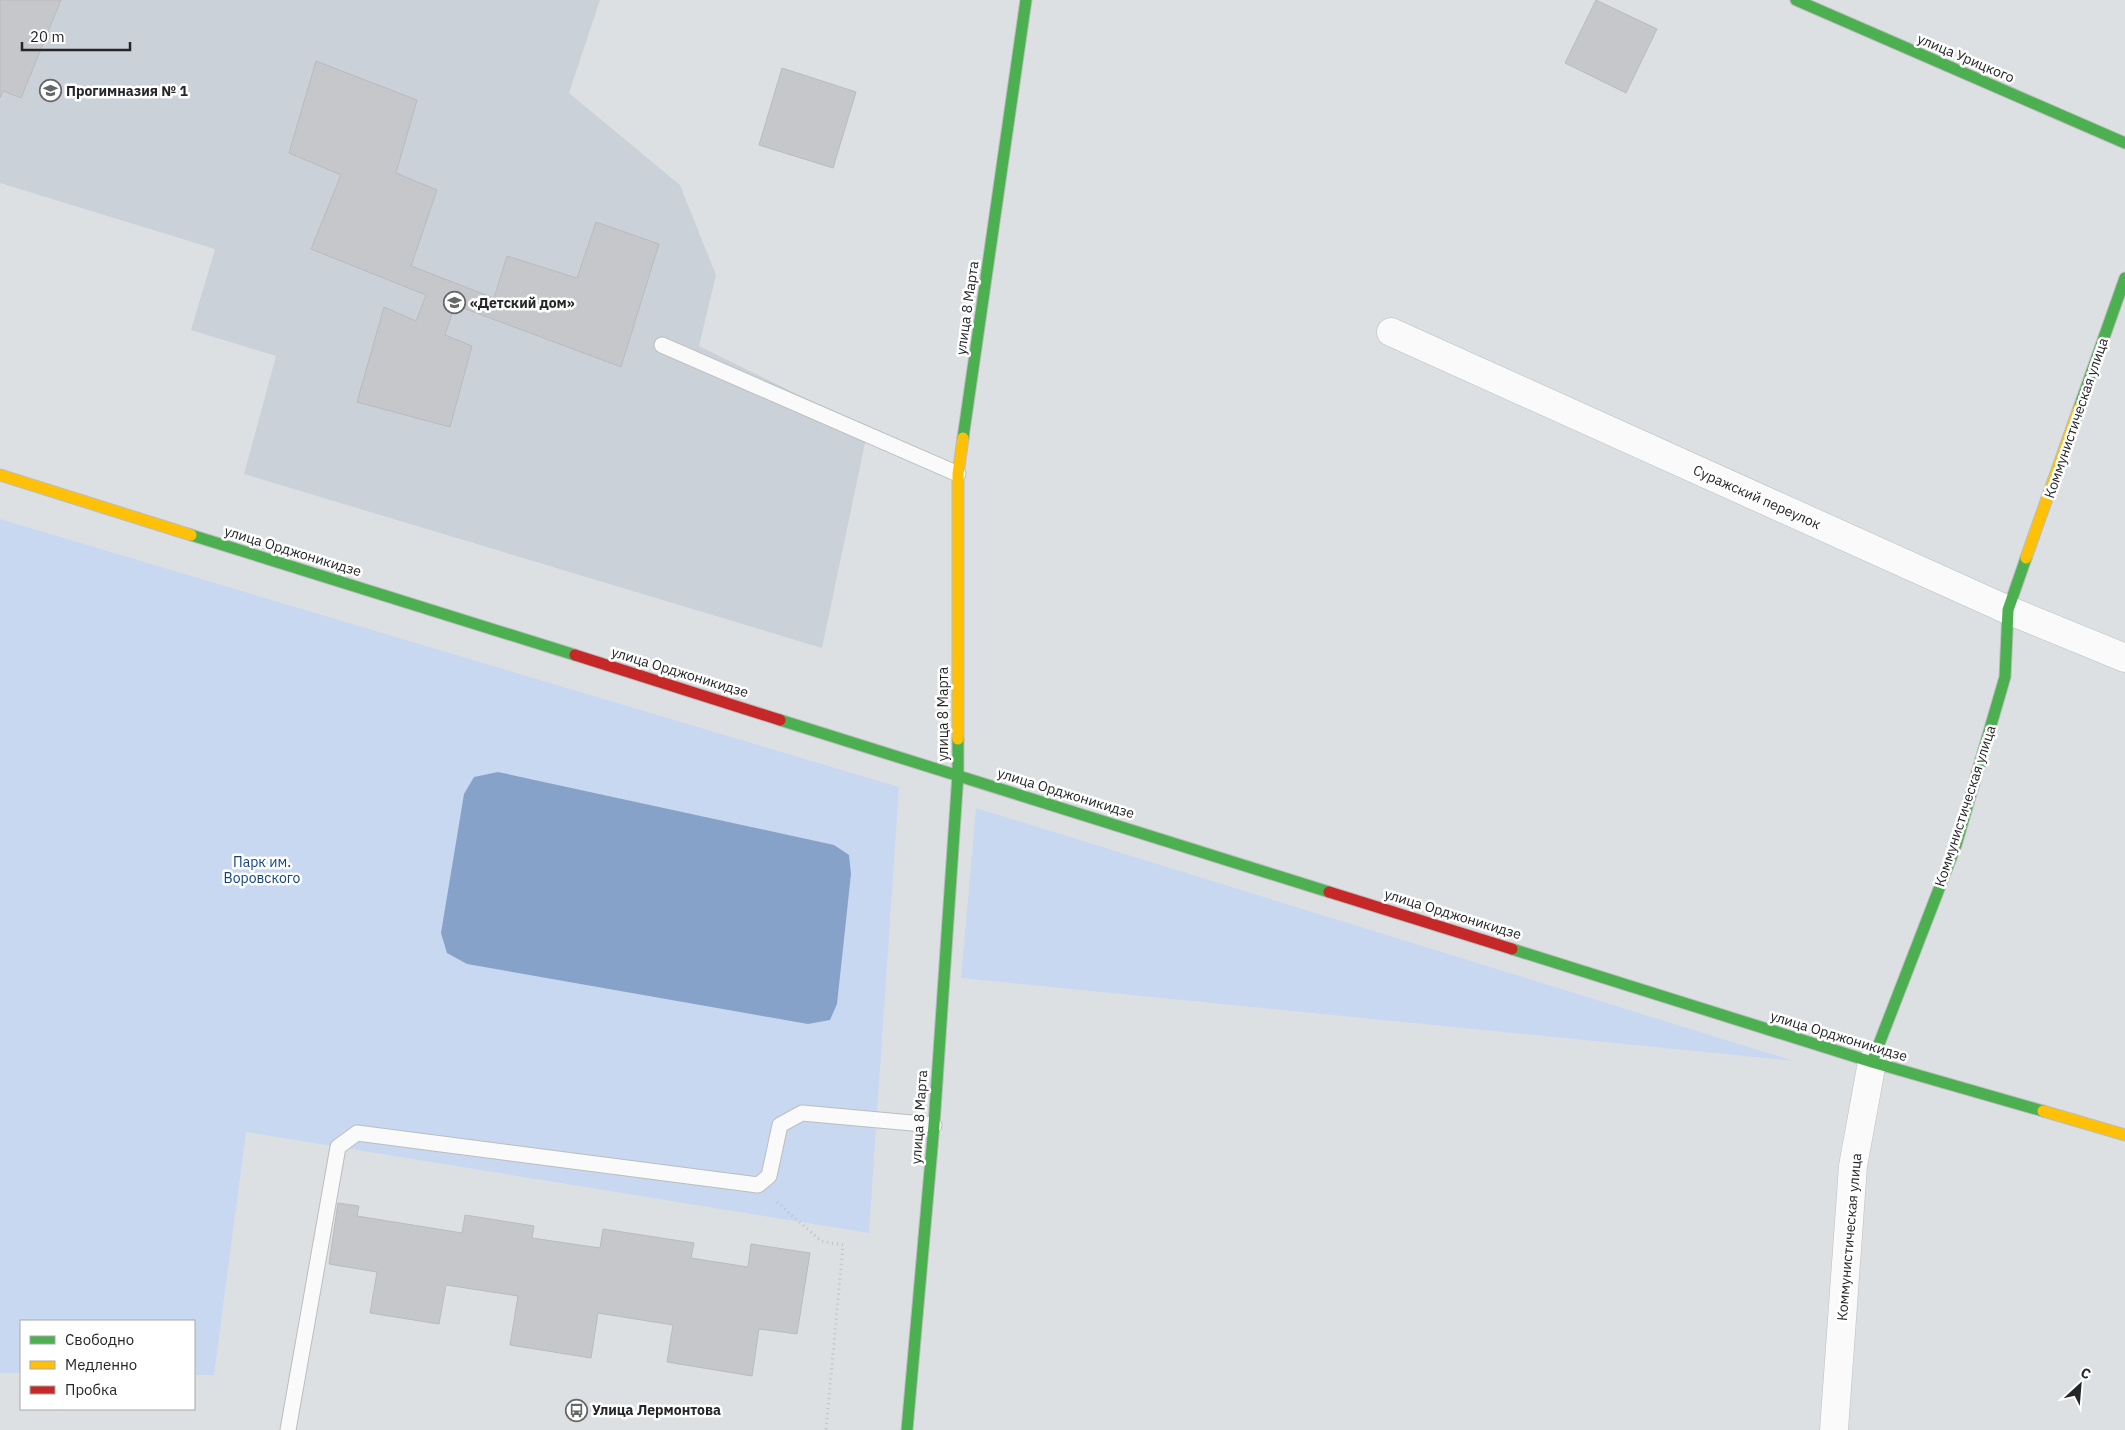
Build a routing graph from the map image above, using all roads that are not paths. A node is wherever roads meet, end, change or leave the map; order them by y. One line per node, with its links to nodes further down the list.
1 (1026, 0): 7 (street, улица 8 Марта)
2 (1796, 0): 3 (street, улица Урицкого)
3 (2125, 143)
4 (2125, 278): 9 (street, Коммунистическая улица)
5 (1391, 332): 9 (street, Суражский переулок)
6 (662, 345): 7 (lane)
7 (958, 474): 11 (street, улица 8 Марта)
8 (0, 475): 11 (street, улица Орджоникидзе)
9 (2008, 610): 10 (street, Суражский переулок); 12 (street, Коммунистическая улица)
10 (2125, 658)
11 (958, 774): 12 (street, улица Орджоникидзе); 13 (street, улица 8 Марта)
12 (1872, 1062): 14 (street, улица Орджоникидзе); 17 (street, Коммунистическая улица)
13 (934, 1125): 15 (lane); 16 (street, улица 8 Марта)
14 (2125, 1135)
15 (288, 1430)
16 (907, 1430)
17 (1834, 1430)

